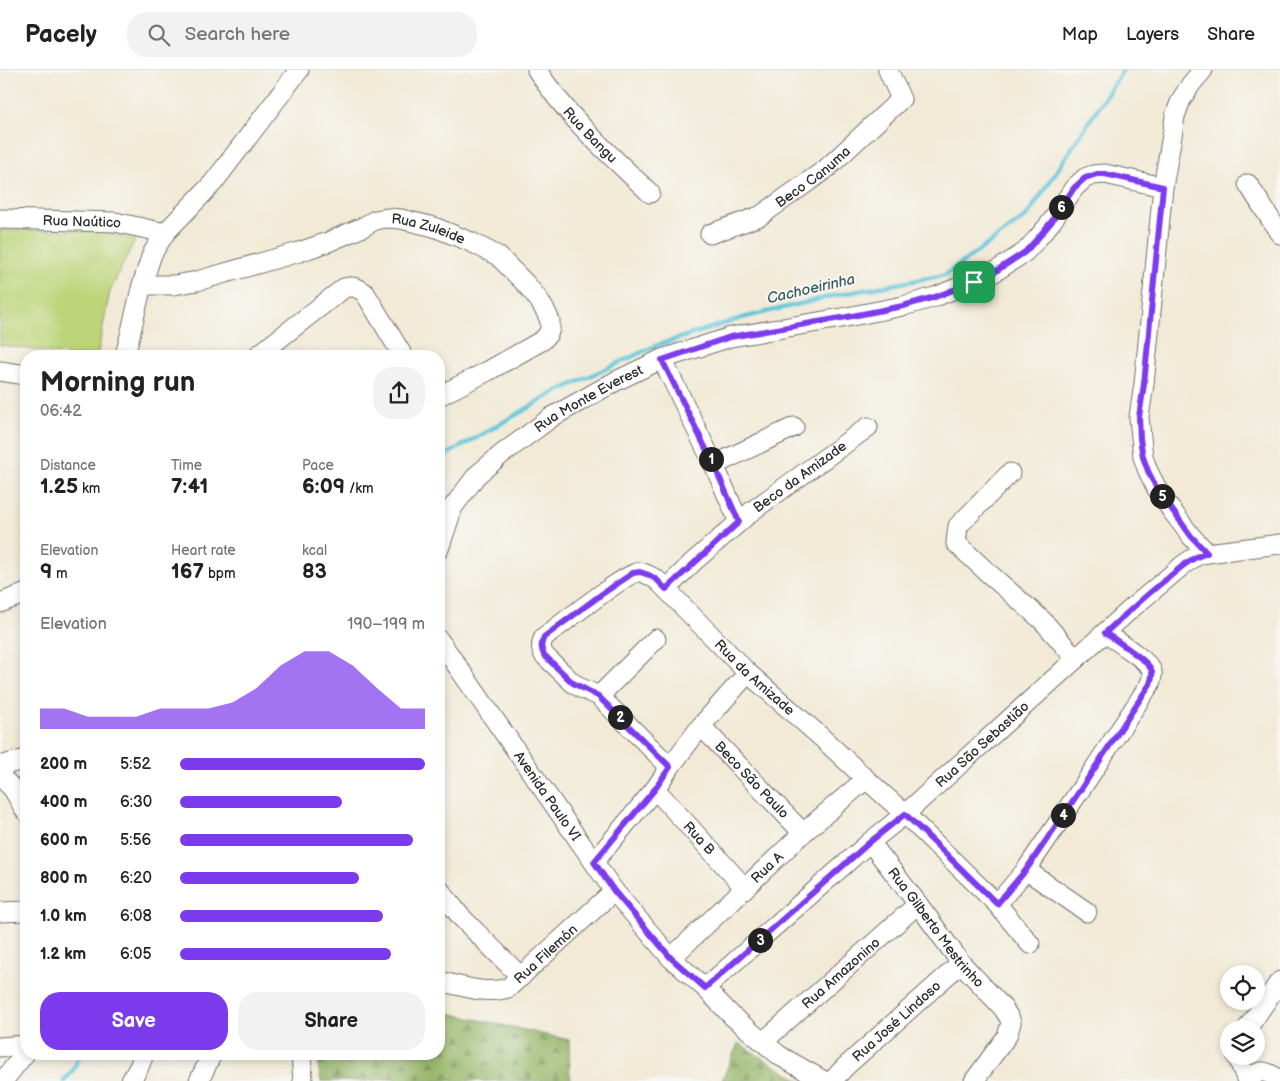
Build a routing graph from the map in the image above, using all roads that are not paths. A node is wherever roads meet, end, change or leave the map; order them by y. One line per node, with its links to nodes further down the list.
1 (299, 70): 9 (street)
2 (537, 70): 7 (street, Rua Bangu)
3 (888, 70): 10 (street, Beco Canuma)
4 (1203, 70): 6 (street)
5 (1248, 184): 11 (street)
6 (1163, 187): 16 (street, Rua Monte Everest); 27 (street)
7 (650, 193)
8 (0, 220): 9 (street, Rua Naútico)
9 (165, 233): 12 (street)
10 (710, 234)
11 (1280, 234)
12 (142, 285): 13 (street); 19 (street, Rua Zuleide)
13 (126, 350)
14 (265, 350): 15 (street)
15 (399, 350)
16 (662, 360): 22 (street); 25 (street, Rua Monte Everest)
17 (0, 371): 18 (street)
18 (20, 374)
19 (445, 393)
20 (794, 427): 22 (street)
21 (868, 427): 24 (street, Beco da Amizade)
22 (714, 465): 24 (street)
23 (1010, 473): 34 (street)
24 (739, 522): 28 (street, Beco da Amizade)
25 (445, 531)
26 (1280, 544): 27 (street, Rua São Sebastião)
27 (1207, 553): 31 (street, Rua São Sebastião)
28 (666, 589): 35 (street, Rua da Amizade); 36 (street, Rua da Amizade)
29 (20, 595): 30 (street)
30 (0, 603)
31 (1105, 633): 34 (street, Rua São Sebastião); 49 (street)
32 (656, 639): 36 (street)
33 (445, 649): 48 (street, Avenida Paulo VI)
34 (1076, 659): 45 (street, Rua São Sebastião)
35 (748, 673): 37 (street); 42 (street, Rua da Amizade)
36 (598, 696): 40 (street)
37 (701, 726): 40 (street); 46 (street, Beco São Paulo)
38 (20, 761): 39 (street)
39 (0, 766)
40 (670, 767): 43 (street)
41 (0, 776): 44 (street)
42 (866, 779): 45 (street, Rua da Amizade); 46 (street, Rua A)
43 (655, 789): 48 (street); 50 (street, Rua B)
44 (20, 802)
45 (905, 814): 47 (street, Rua São Sebastião); 54 (street, Rua da Amizade)
46 (804, 833): 50 (street, Rua A)
47 (870, 842): 53 (street, Rua Gilberto Mestrinho); 64 (street, Rua São Sebastião)
48 (594, 862): 51 (street, Avenida Paulo VI)
49 (1026, 870): 54 (street); 57 (street)
50 (745, 888): 59 (street, Rua A)
51 (614, 891): 59 (street, Avenida Paulo VI); 61 (street, Rua Filemón)
52 (445, 897): 61 (street)
53 (918, 904): 60 (street, Rua Gilberto Mestrinho); 66 (street, Rua Amazonino)
54 (997, 904): 58 (street, Rua da Amizade)
55 (20, 911): 56 (street)
56 (0, 912)
57 (1087, 912)
58 (1030, 944)
59 (671, 958): 64 (street, Avenida Paulo VI)
60 (961, 964): 80 (street, Rua José Lindoso); 81 (street, Rua Gilberto Mestrinho)
61 (521, 977): 62 (street, Rua Filemón)
62 (445, 982)
63 (1280, 982): 65 (street)
64 (705, 988): 66 (street, Avenida Paulo VI)
65 (1253, 1020)
66 (763, 1042): 79 (street, Avenida Paulo VI)
67 (20, 1045): 68 (street)
68 (0, 1047)
69 (20, 1060): 75 (street)
70 (142, 1060): 76 (street)
71 (209, 1060): 77 (street)
72 (301, 1060): 78 (street)
73 (1241, 1065): 82 (street)
74 (1280, 1080): 82 (street)
75 (3, 1081)
76 (131, 1081)
77 (199, 1081)
78 (302, 1081)
79 (824, 1081)
80 (832, 1081)
81 (974, 1081)
82 (1247, 1081)

